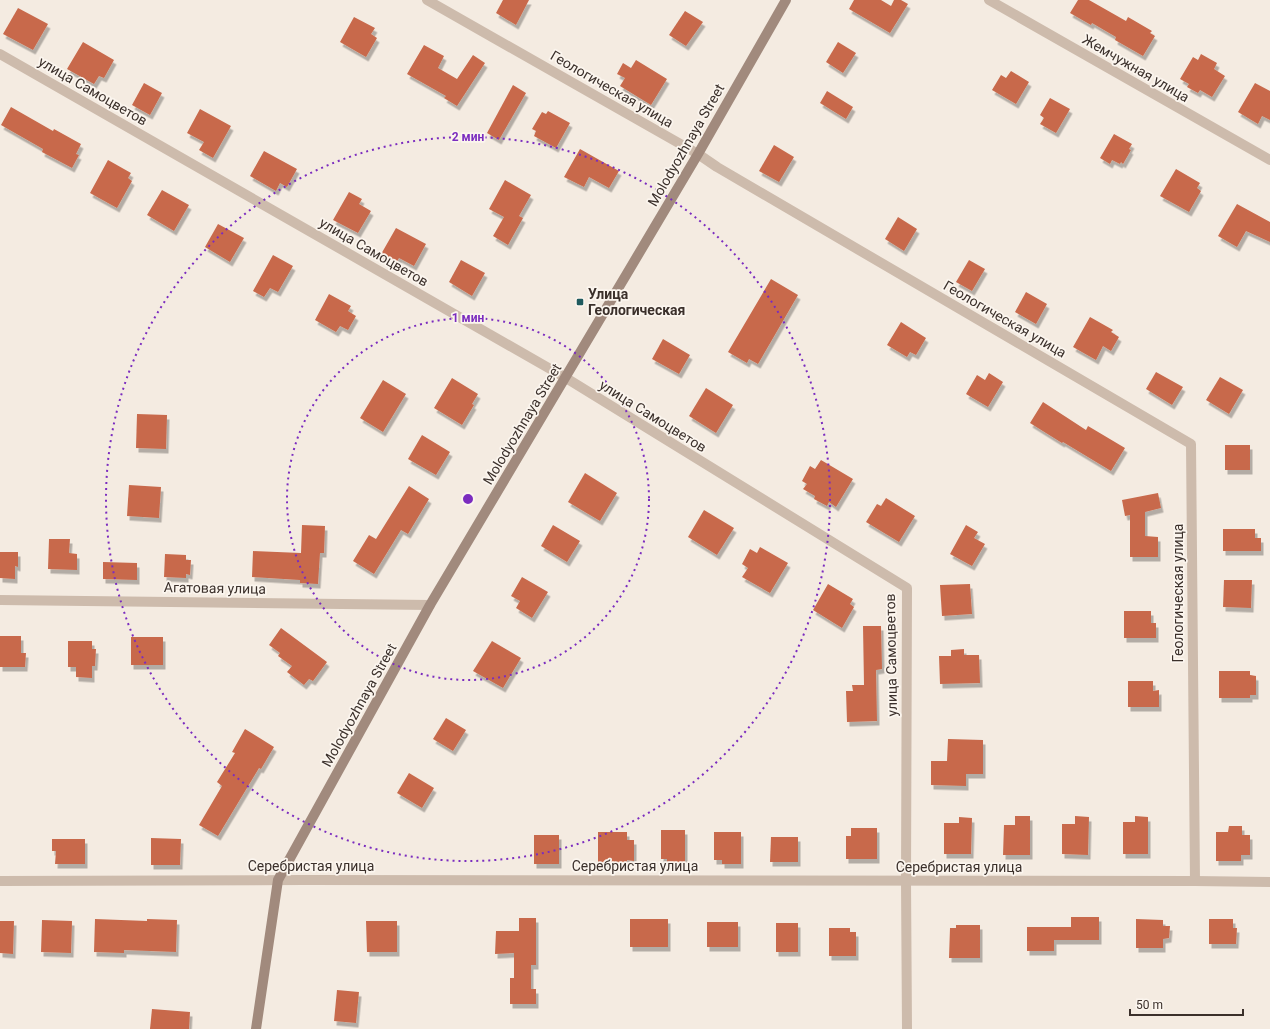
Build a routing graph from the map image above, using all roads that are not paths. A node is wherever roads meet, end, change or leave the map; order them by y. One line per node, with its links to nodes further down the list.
1 (427, 0): 5 (street, Геологическая улица)
2 (786, 0): 5 (street, Molodyozhnaya Street)
3 (989, 0): 6 (street, Жемчужная улица)
4 (0, 54): 7 (street, улица Самоцветов)
5 (698, 154): 7 (street, Molodyozhnaya Street); 13 (street, Геологическая улица)
6 (1270, 160)
7 (566, 378): 9 (street, Molodyozhnaya Street); 12 (street, улица Самоцветов)
8 (0, 600): 9 (street, Агатовая улица)
9 (430, 605): 10 (street, Molodyozhnaya Street)
10 (278, 880): 11 (street, Серебристая улица); 12 (street, Серебристая улица); 15 (street, Molodyozhnaya Street)
11 (0, 881)
12 (906, 881): 13 (street, Серебристая улица); 16 (street, улица Самоцветов)
13 (1195, 881): 14 (street, Серебристая улица)
14 (1270, 882)
15 (256, 1029)
16 (907, 1029)

